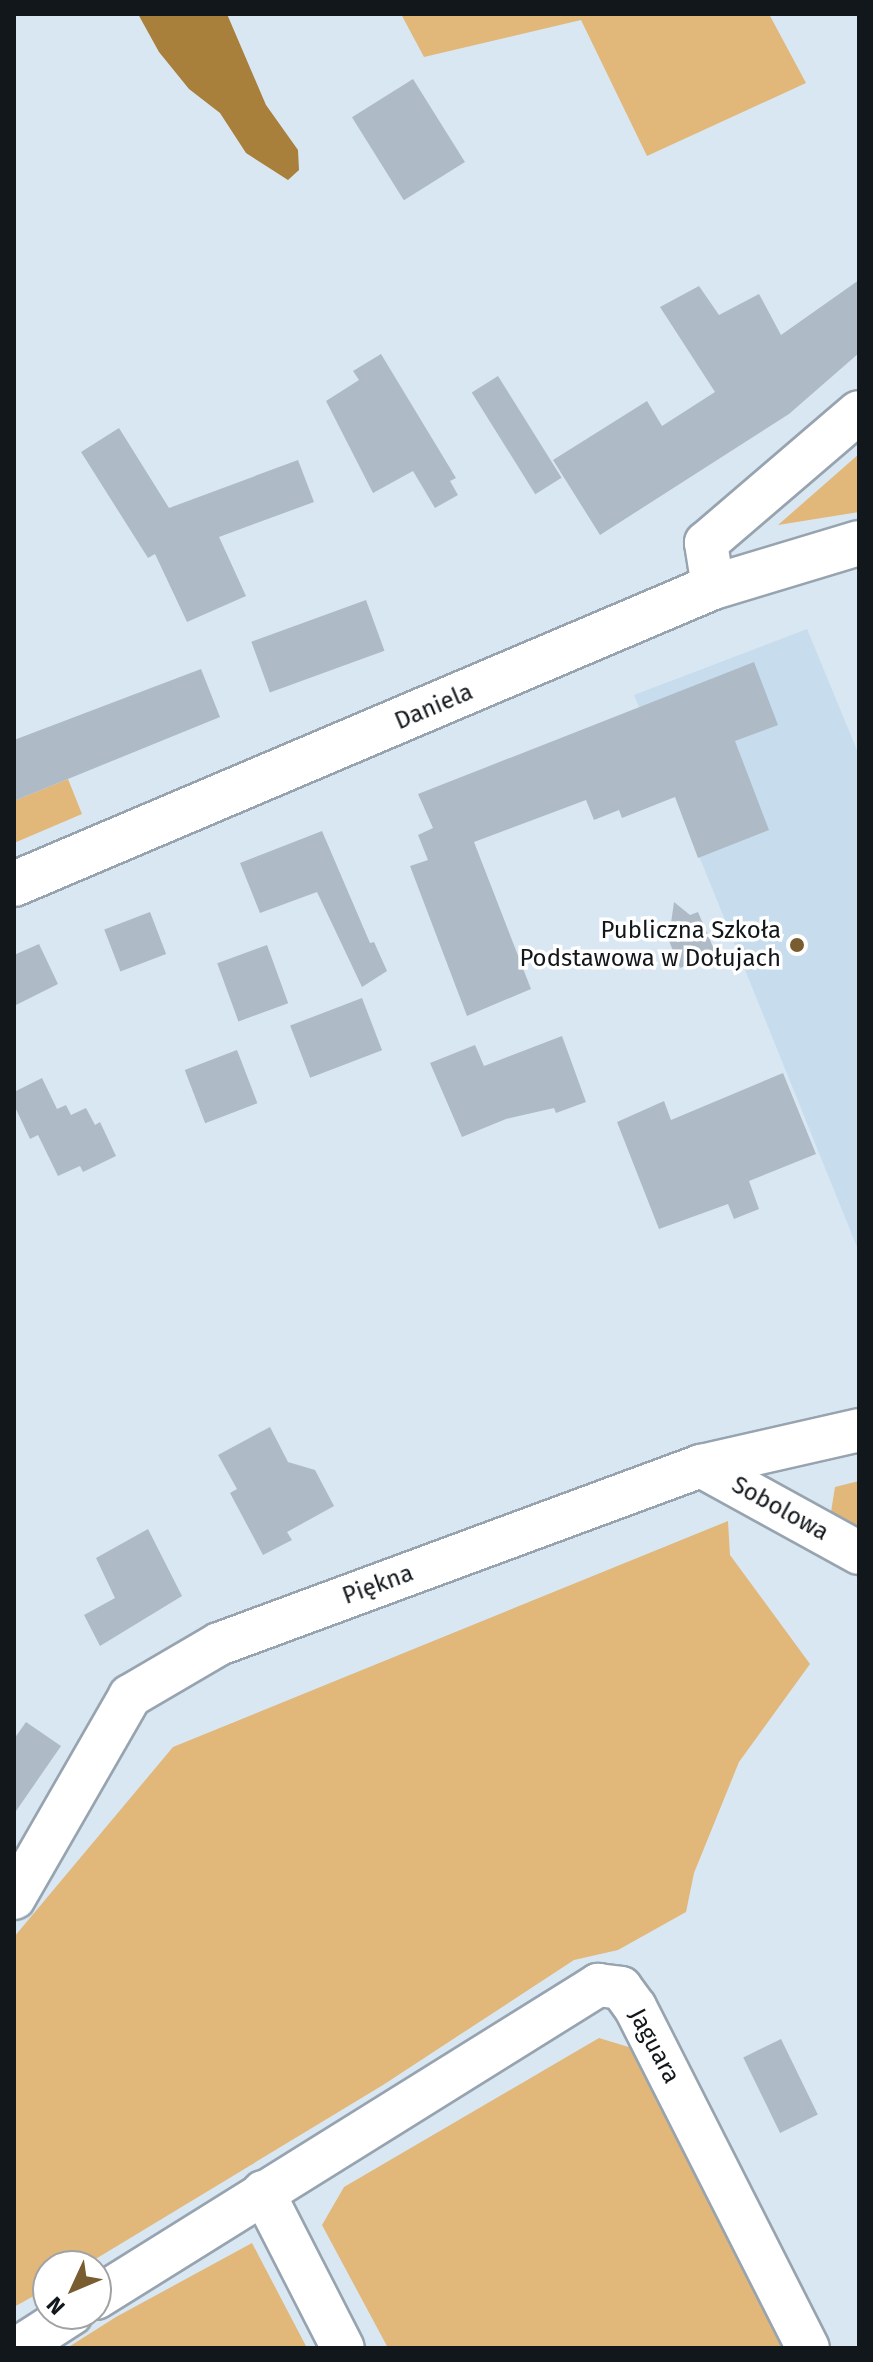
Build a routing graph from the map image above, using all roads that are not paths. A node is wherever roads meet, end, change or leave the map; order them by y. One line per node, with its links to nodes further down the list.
1 (859, 412): 3 (street)
2 (859, 543): 3 (street, Daniela)
3 (713, 587): 4 (street, Daniela)
4 (14, 884)
5 (859, 1430): 6 (street, Piękna)
6 (701, 1466): 7 (street, Sobolowa); 8 (street, Piękna)
7 (859, 1553)
8 (14, 1898)
9 (263, 2192): 10 (street, Jaguara); 13 (street); 14 (street, Jaguara)
10 (112, 2288)
11 (46, 2330): 12 (street)
12 (18, 2348)
13 (343, 2348)
14 (808, 2348)

